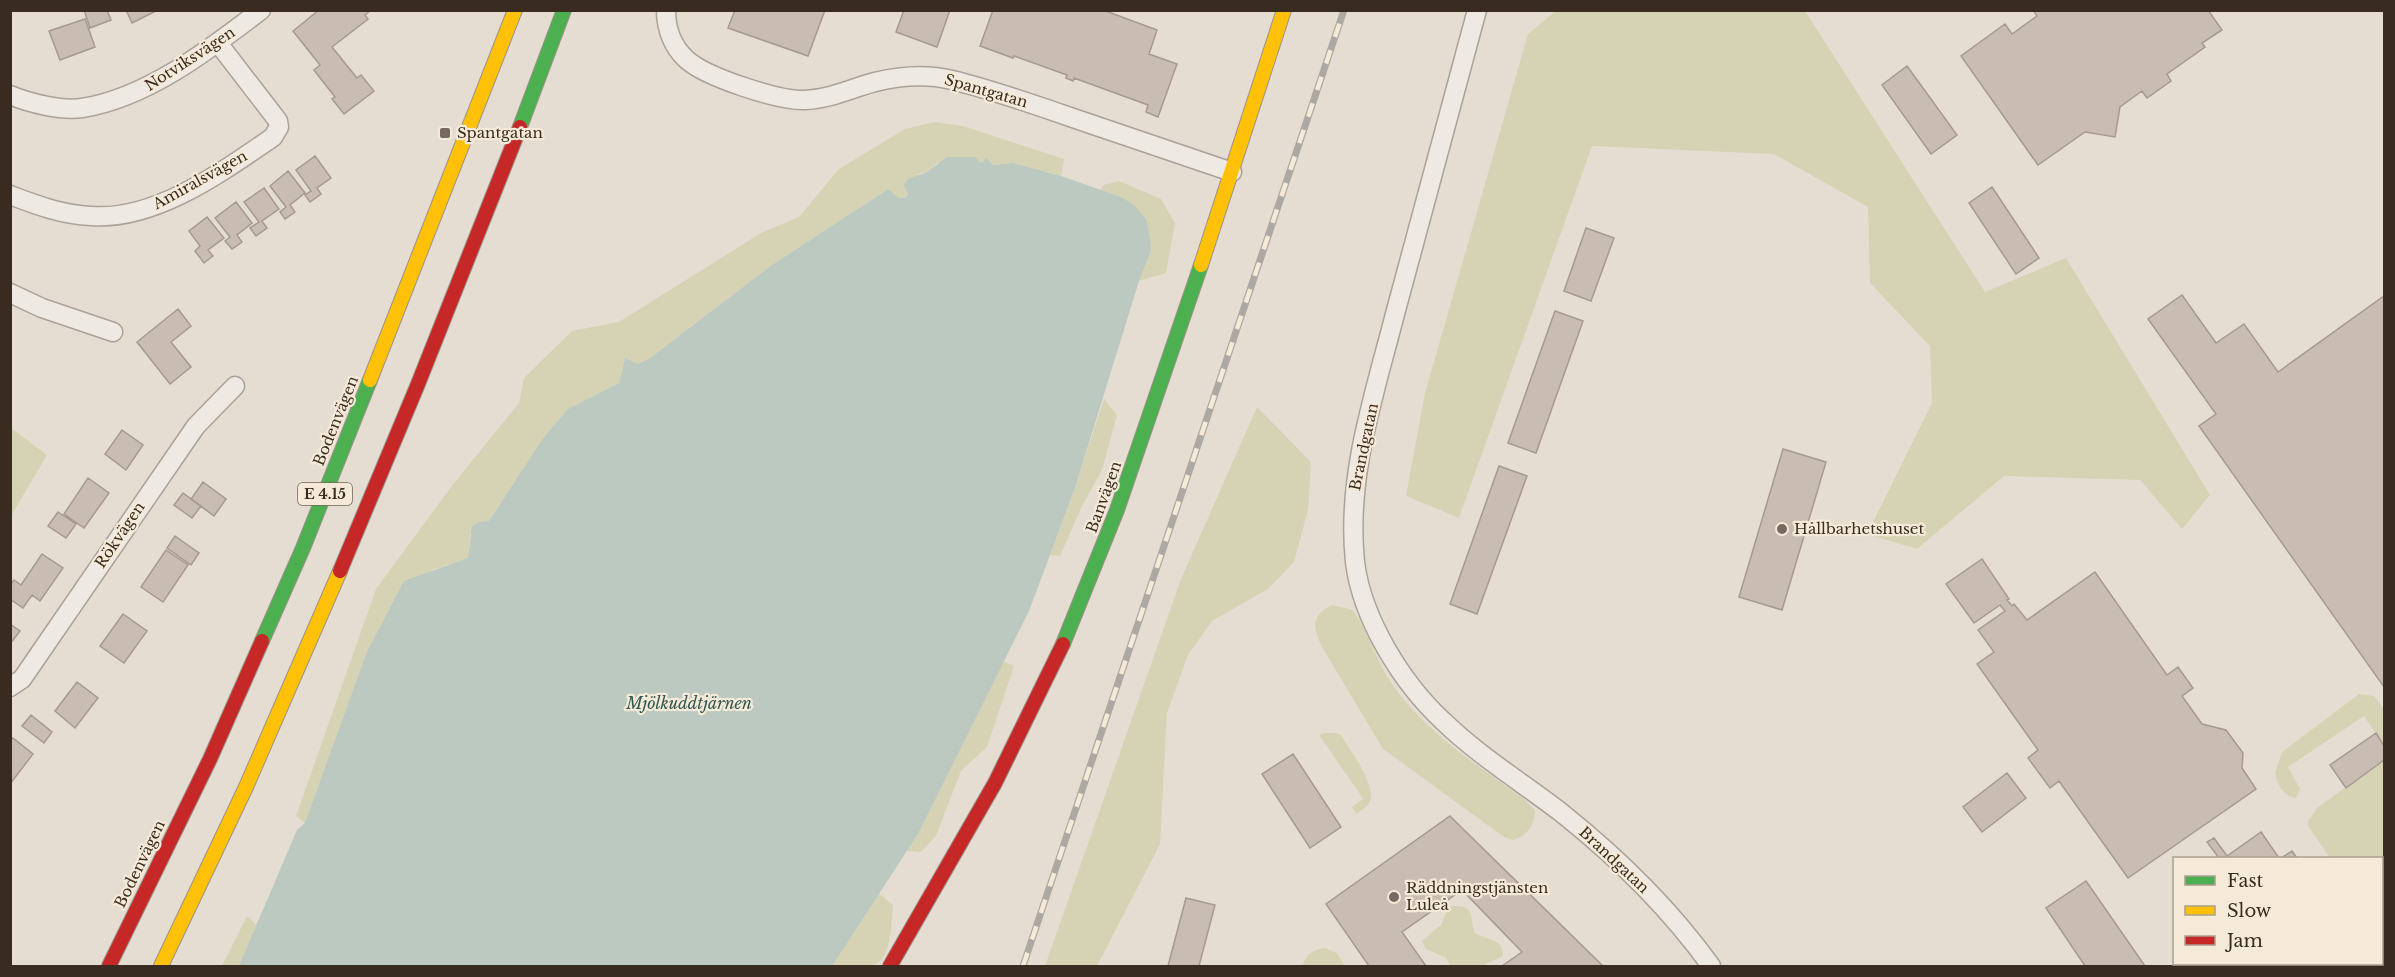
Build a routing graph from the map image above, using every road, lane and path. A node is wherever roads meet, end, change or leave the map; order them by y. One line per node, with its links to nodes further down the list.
1 (261, 10): 7 (street, Notviksvägen)
2 (515, 10): 15 (main road, Bodenvägen / E 4.15)
3 (564, 10): 16 (main road, E 4.15)
4 (666, 10): 9 (street, Spantgatan)
5 (1284, 10): 9 (main road, Banvägen)
6 (1477, 10): 18 (street, Brandgatan)
7 (218, 43): 8 (street, Notviksvägen); 10 (street, Amiralsvägen)
8 (10, 94)
9 (1232, 172): 17 (main road, Banvägen)
10 (10, 195)
11 (10, 294): 12 (street)
12 (113, 332)
13 (235, 386): 14 (street, Rökvägen)
14 (10, 687)
15 (109, 966)
16 (161, 966)
17 (890, 966)
18 (1711, 966)

